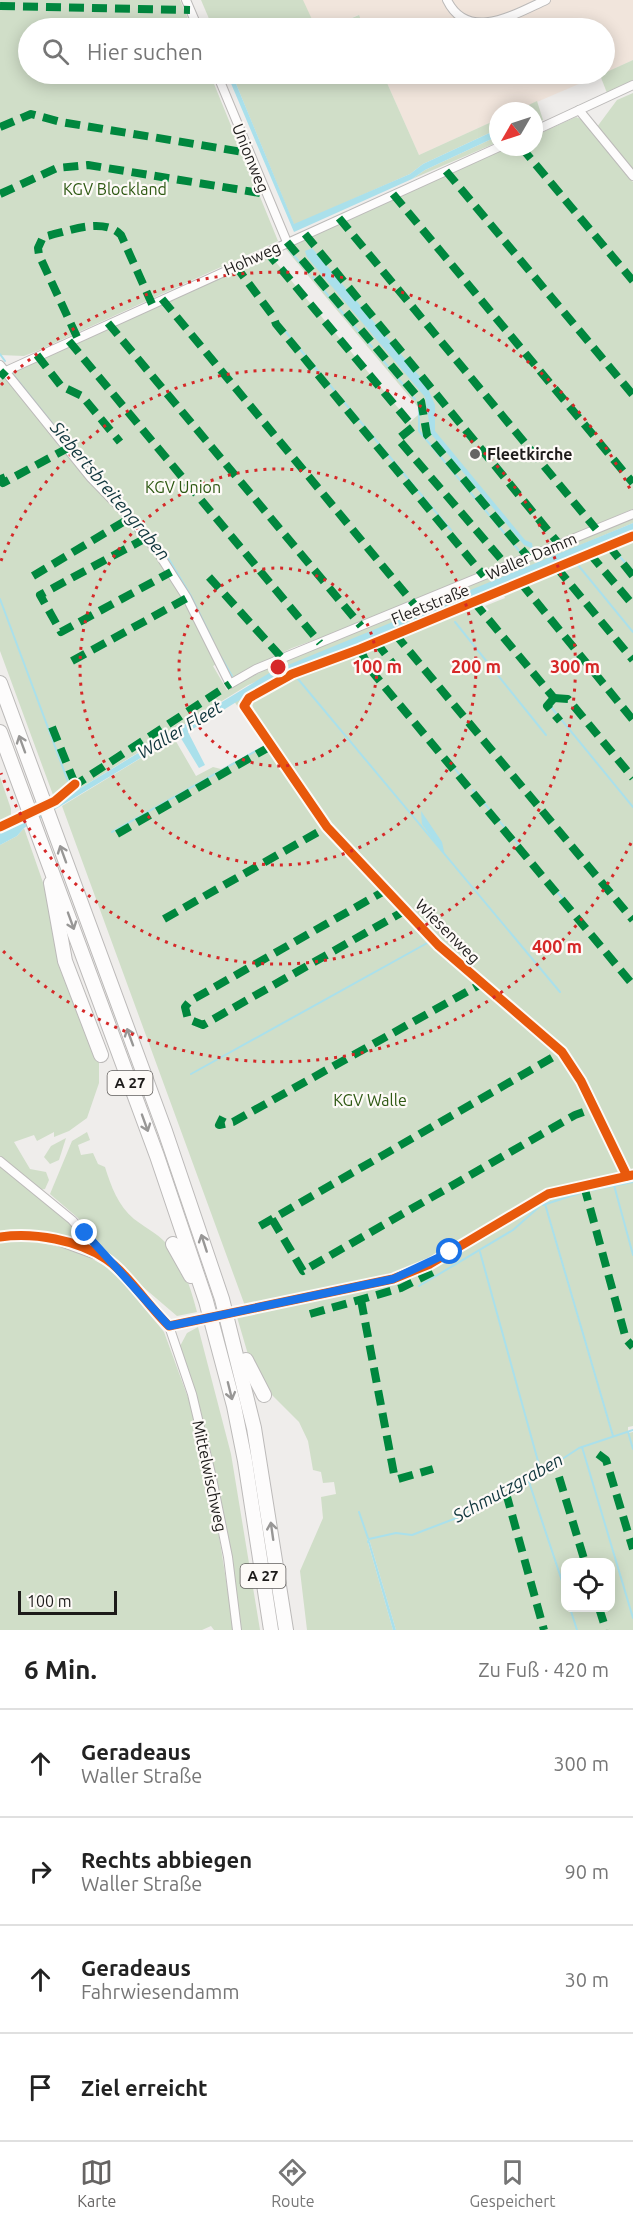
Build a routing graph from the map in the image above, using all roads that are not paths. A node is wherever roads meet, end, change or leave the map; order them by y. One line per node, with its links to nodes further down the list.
1 (186, 0): 4 (street)
2 (447, 0): 5 (street)
3 (546, 0): 6 (street)
4 (194, 18)
5 (466, 18)
6 (503, 18)
7 (221, 84): 13 (street, Unionweg)
8 (633, 86): 9 (street)
9 (579, 110): 10 (street); 12 (street)
10 (543, 127)
11 (489, 151): 13 (street, Hohweg)
12 (633, 176)
13 (287, 242): 15 (street, Hohweg)
14 (0, 365): 15 (street)
15 (6, 372): 16 (street, Waller Damm)
16 (633, 514)
17 (633, 536): 19 (street, Fleetstraße)
18 (0, 683): 32 (highway, A 27, one-way to 18)
19 (244, 706): 24 (street, Wiesenweg)
20 (0, 732): 21 (highway, A 27)
21 (50, 866): 22 (highway); 30 (highway, A 27, one-way to 30)
22 (101, 1055)
23 (0, 1161): 25 (street)
24 (630, 1175): 31 (street, bridge)
25 (85, 1233): 28 (street); 29 (street)
26 (0, 1237): 28 (street)
27 (173, 1244): 30 (highway)
28 (76, 1245): 29 (street)
29 (107, 1259): 31 (street)
30 (206, 1301): 35 (highway, A 27, one-way to 35)
31 (169, 1326): 34 (street, Mittelwischweg)
32 (229, 1326): 33 (highway); 36 (highway, A 27, one-way to 32)
33 (264, 1395)
34 (237, 1630)
35 (271, 1630)
36 (286, 1630)

